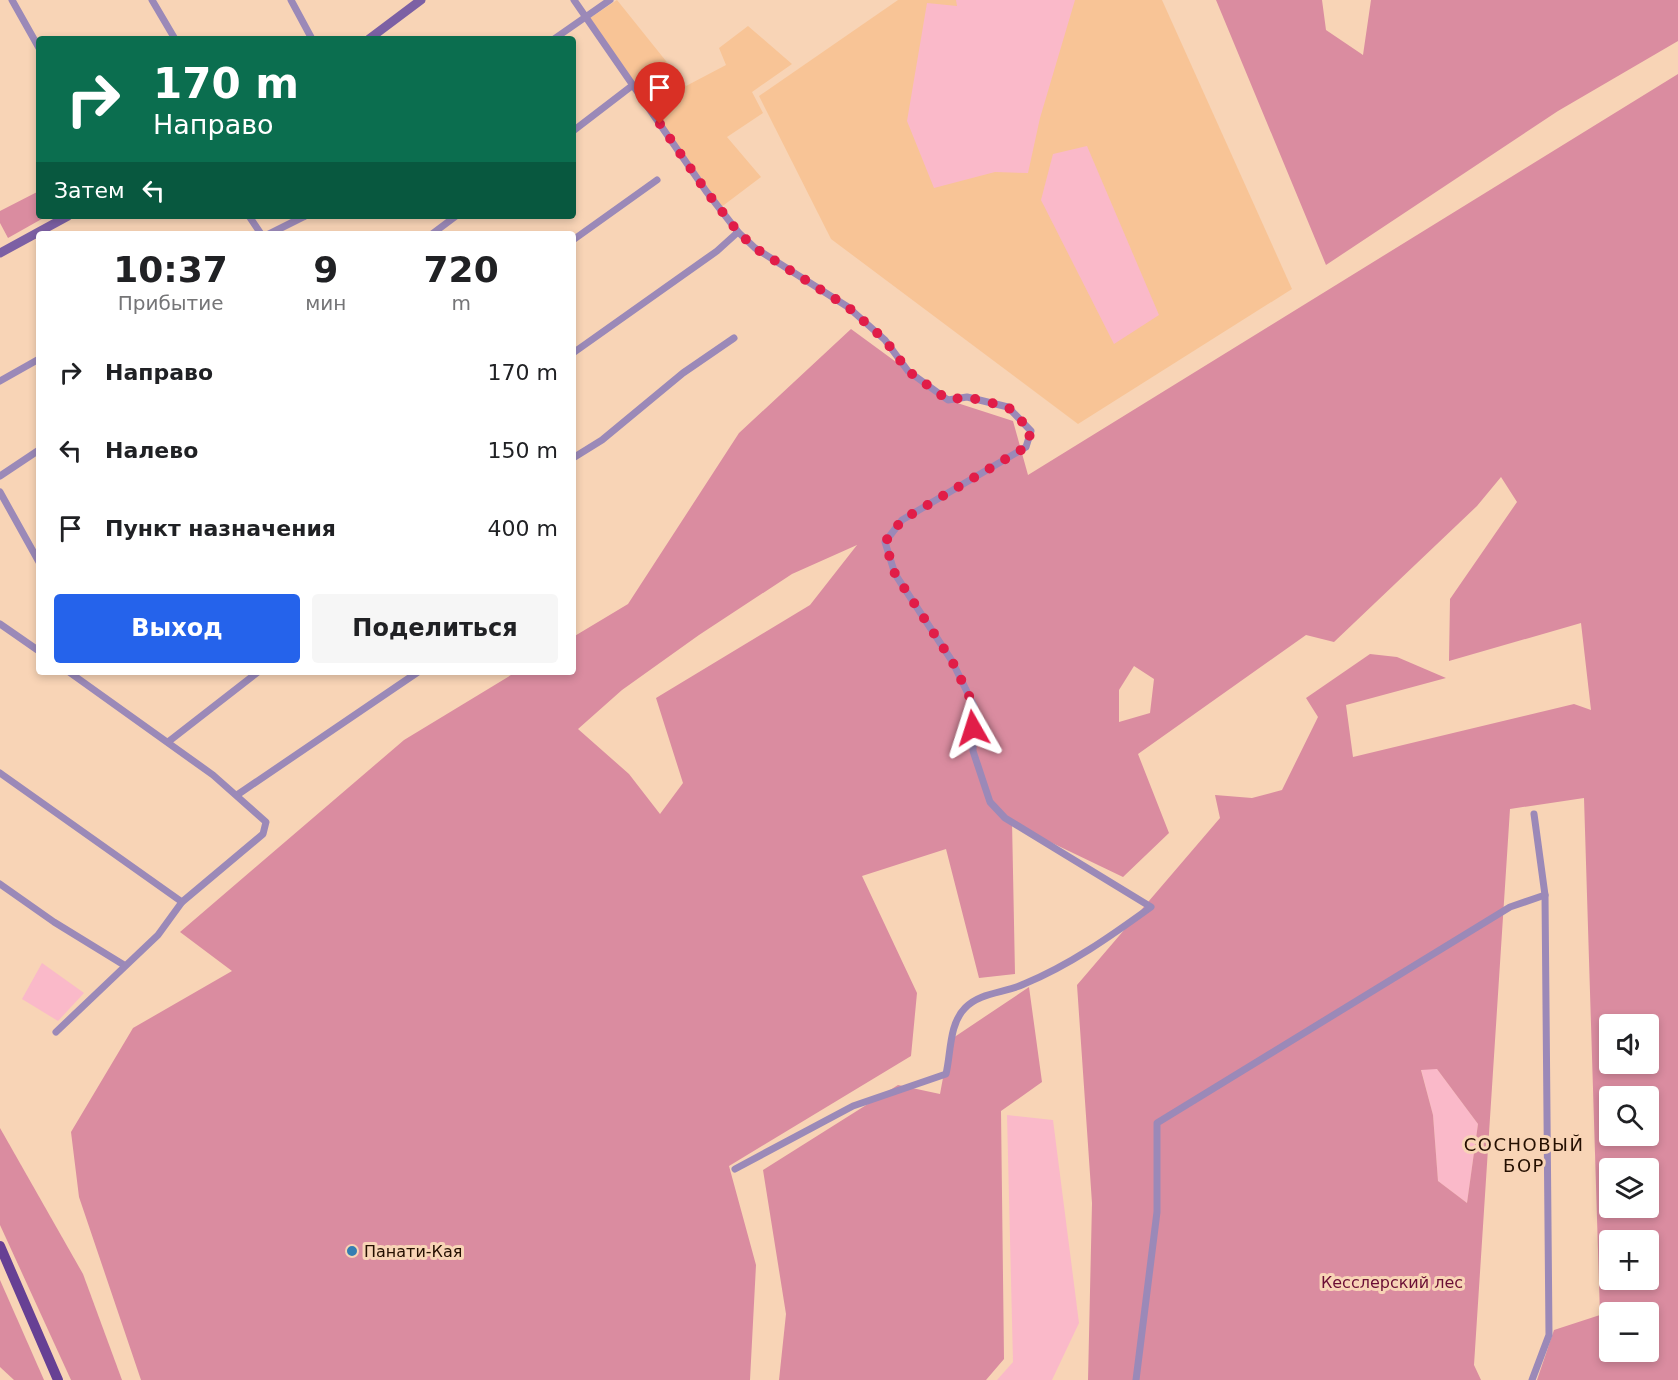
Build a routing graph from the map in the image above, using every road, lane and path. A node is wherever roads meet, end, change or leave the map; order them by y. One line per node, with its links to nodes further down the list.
1 (12, 0): 12 (street)
2 (152, 0): 8 (street)
3 (291, 0): 9 (street)
4 (421, 0): 10 (main road)
5 (574, 0): 7 (street)
6 (610, 0): 7 (street)
7 (586, 17): 11 (street); 13 (street)
8 (173, 36)
9 (310, 36)
10 (373, 36)
11 (558, 36)
12 (36, 43)
13 (633, 85): 14 (street); 23 (street)
14 (576, 129)
15 (657, 180): 24 (street)
16 (62, 219): 19 (main road)
17 (299, 219): 20 (street)
18 (452, 219): 21 (street)
19 (38, 231)
20 (276, 231)
21 (436, 231)
22 (36, 232): 25 (main road)
23 (738, 232): 27 (street); 49 (street)
24 (576, 238)
25 (1, 250)
26 (735, 338): 31 (street)
27 (576, 351)
28 (36, 361): 29 (street)
29 (0, 381)
30 (36, 452): 32 (street)
31 (576, 456)
32 (0, 476)
33 (0, 492): 34 (street)
34 (36, 555)
35 (0, 624): 36 (street)
36 (36, 649)
37 (73, 675): 40 (street)
38 (254, 675): 40 (street)
39 (414, 675): 42 (street)
40 (168, 742): 42 (street)
41 (0, 773): 46 (street)
42 (237, 795): 46 (street)
43 (1534, 814): 45 (street)
44 (0, 884): 47 (street)
45 (1545, 895): 52 (street); 53 (street)
46 (182, 902): 47 (street)
47 (124, 965): 48 (street)
48 (56, 1032)
49 (735, 1169)
50 (0, 1246): 51 (main road)
51 (58, 1380)
52 (1136, 1380)
53 (1532, 1380)

